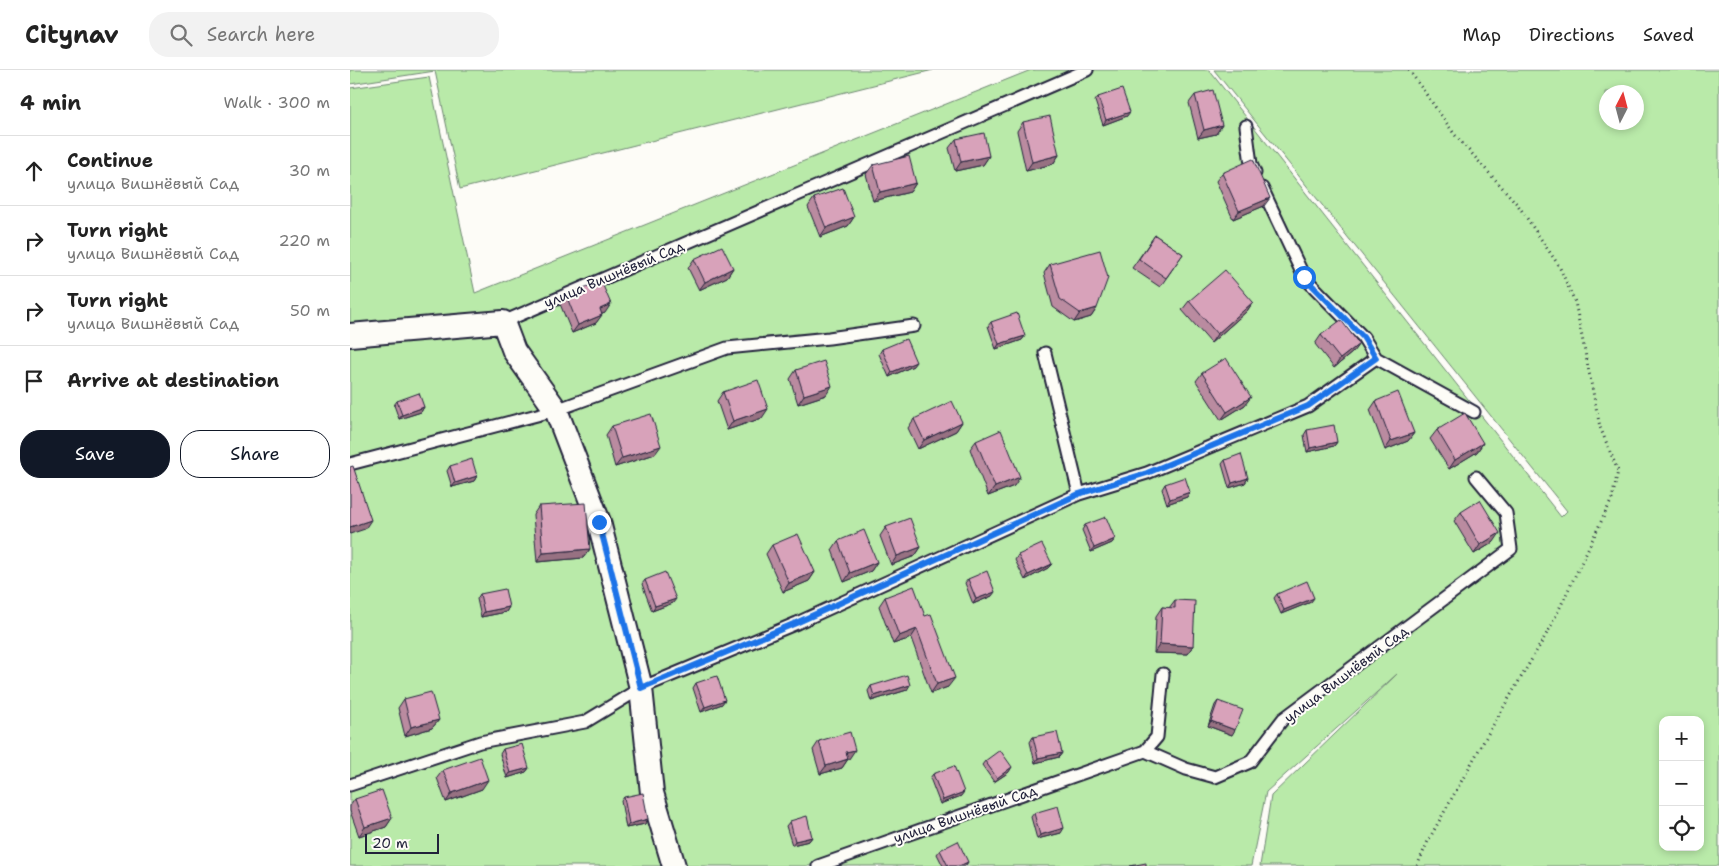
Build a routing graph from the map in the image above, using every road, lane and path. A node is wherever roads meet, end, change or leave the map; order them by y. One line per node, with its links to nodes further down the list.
1 (1087, 70): 4 (lane, улица Вишнёвый Сад)
2 (1409, 70): 20 (path)
3 (1246, 126): 8 (lane)
4 (503, 322): 6 (street); 9 (street)
5 (914, 326): 9 (lane)
6 (350, 336)
7 (1045, 353): 13 (lane)
8 (1376, 358): 10 (lane); 13 (lane)
9 (556, 410): 11 (lane); 15 (street)
10 (1474, 412)
11 (350, 464)
12 (1476, 477): 16 (lane, улица Вишнёвый Сад)
13 (1079, 494): 15 (lane)
14 (1162, 674): 16 (lane)
15 (641, 688): 17 (lane); 18 (street)
16 (1145, 751): 19 (lane, улица Вишнёвый Сад)
17 (350, 785)
18 (674, 866)
19 (818, 866)
20 (1417, 866)

